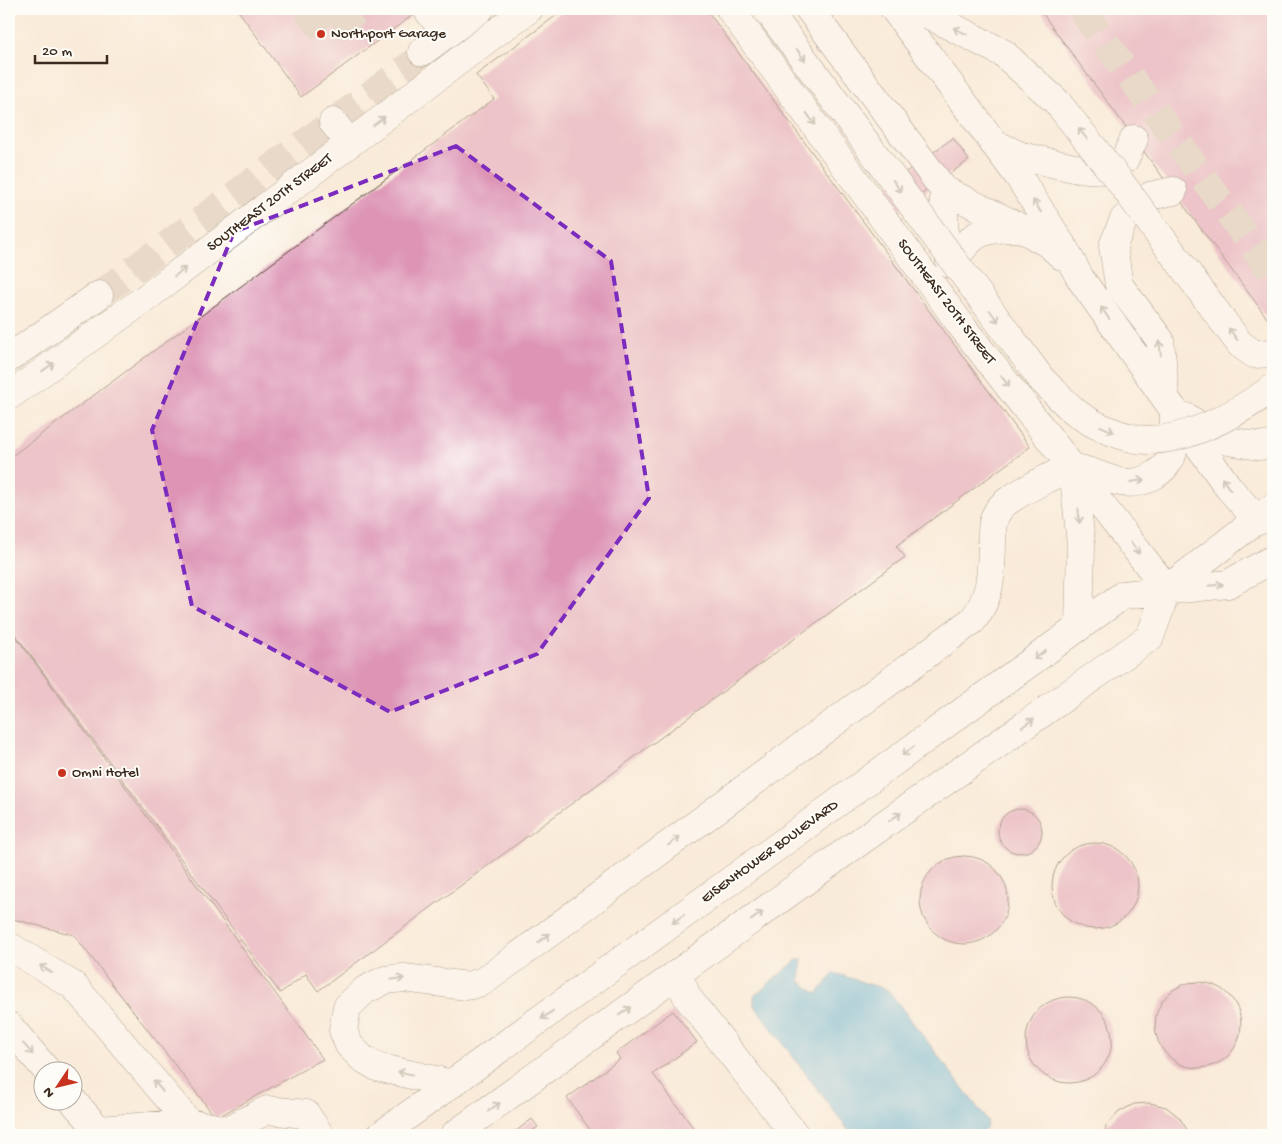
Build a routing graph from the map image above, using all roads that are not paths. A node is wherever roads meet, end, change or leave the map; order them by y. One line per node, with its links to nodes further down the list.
1 (427, 9): 9 (street)
2 (480, 9): 9 (street)
3 (529, 9): 13 (street, SOUTHEAST 20TH STREET, one-way to 3)
4 (730, 9): 21 (street, SOUTHEAST 20TH STREET, one-way to 21)
5 (809, 9): 15 (street)
6 (894, 9): 14 (street)
7 (766, 12): 24 (street, one-way to 24, bridge)
8 (923, 12): 22 (street, one-way to 8, bridge)
9 (446, 34): 10 (street)
10 (422, 52)
11 (333, 122): 13 (street)
12 (1134, 139): 14 (street)
13 (349, 143): 25 (street, SOUTHEAST 20TH STREET, one-way to 13)
14 (993, 143): 19 (street, one-way to 14)
15 (944, 190): 17 (street); 18 (street)
16 (1173, 191): 26 (street, one-way to 16)
17 (1021, 228): 18 (street); 19 (street)
18 (950, 264): 21 (street)
19 (1080, 278): 26 (street, one-way to 19)
20 (99, 295): 23 (street)
21 (964, 329): 28 (street, SOUTHEAST 20TH STREET, one-way to 28)
22 (1273, 353)
23 (9, 358)
24 (1273, 388)
25 (9, 396)
26 (1169, 403): 27 (street); 28 (street, one-way to 26); 29 (street, one-way to 26)
27 (1273, 446)
28 (1073, 468): 31 (street, SOUTHEAST 20TH STREET, one-way to 31); 32 (street, one-way to 32); 37 (street, one-way to 28)
29 (1268, 515): 31 (street)
30 (1273, 559): 31 (street, EISENHOWER BOULEVARD, one-way to 30)
31 (1167, 590): 32 (street, EISENHOWER BOULEVARD); 34 (street, one-way to 31)
32 (1079, 626): 37 (street, EISENHOWER BOULEVARD, one-way to 37)
33 (9, 946): 39 (street, one-way to 33)
34 (678, 973): 40 (street); 43 (street, one-way to 34)
35 (9, 1026): 36 (street, one-way to 36)
36 (40, 1062)
37 (452, 1084): 42 (street, EISENHOWER BOULEVARD)
38 (82, 1111): 39 (street)
39 (189, 1123): 41 (street)
40 (788, 1133)
41 (320, 1135)
42 (381, 1135)
43 (454, 1135)

